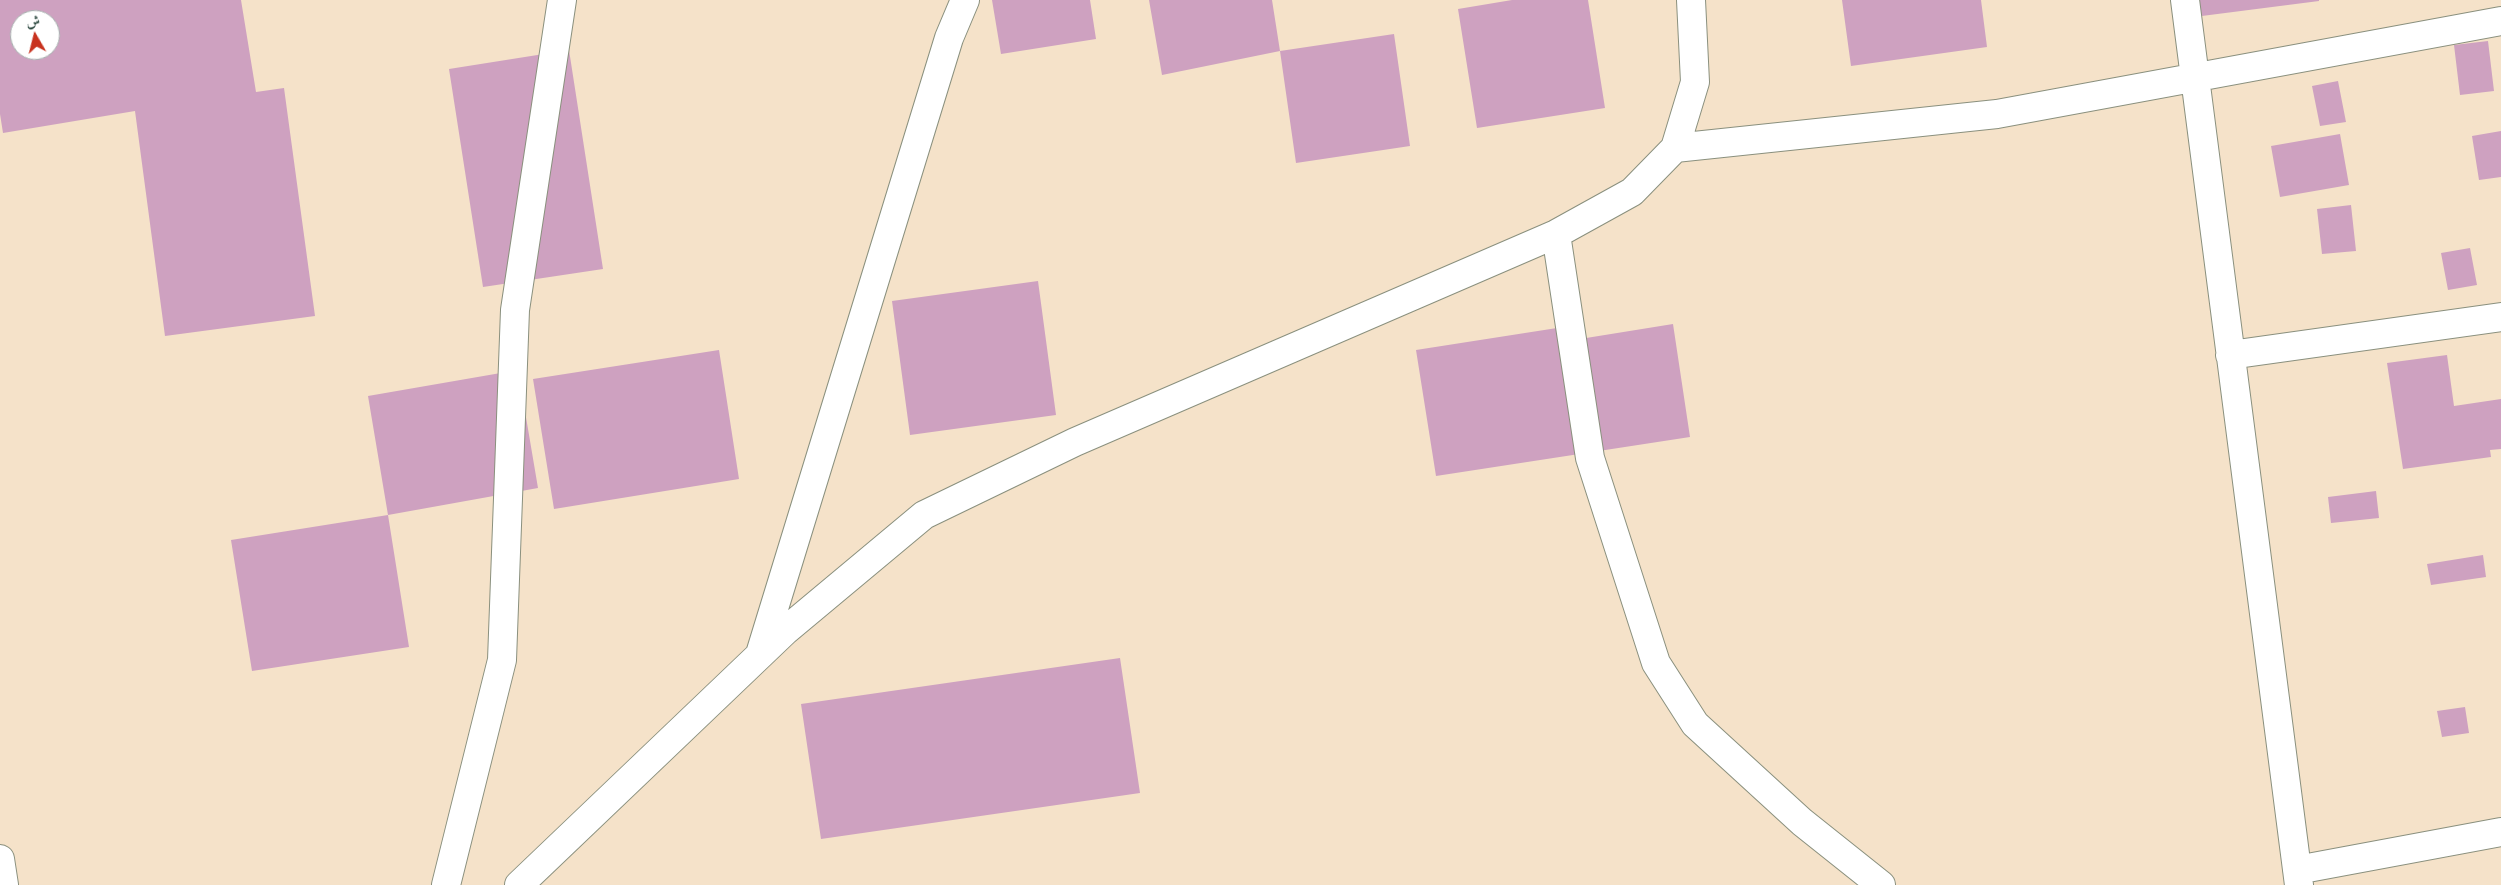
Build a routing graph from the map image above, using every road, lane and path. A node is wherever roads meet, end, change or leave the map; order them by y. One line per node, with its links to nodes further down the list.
1 (562, 0): 16 (street)
2 (965, 0): 11 (street)
3 (1691, 0): 7 (street)
4 (2185, 0): 6 (street)
5 (2501, 20): 6 (street)
6 (2194, 77): 7 (street); 10 (street)
7 (1675, 148): 8 (street)
8 (1556, 234): 11 (street); 18 (street)
9 (2501, 317): 10 (street)
10 (2230, 355): 14 (street)
11 (759, 655): 17 (street)
12 (2501, 832): 14 (street)
13 (0, 858): 15 (street)
14 (2298, 877)
15 (4, 885)
16 (446, 885)
17 (519, 885)
18 (1881, 885)

